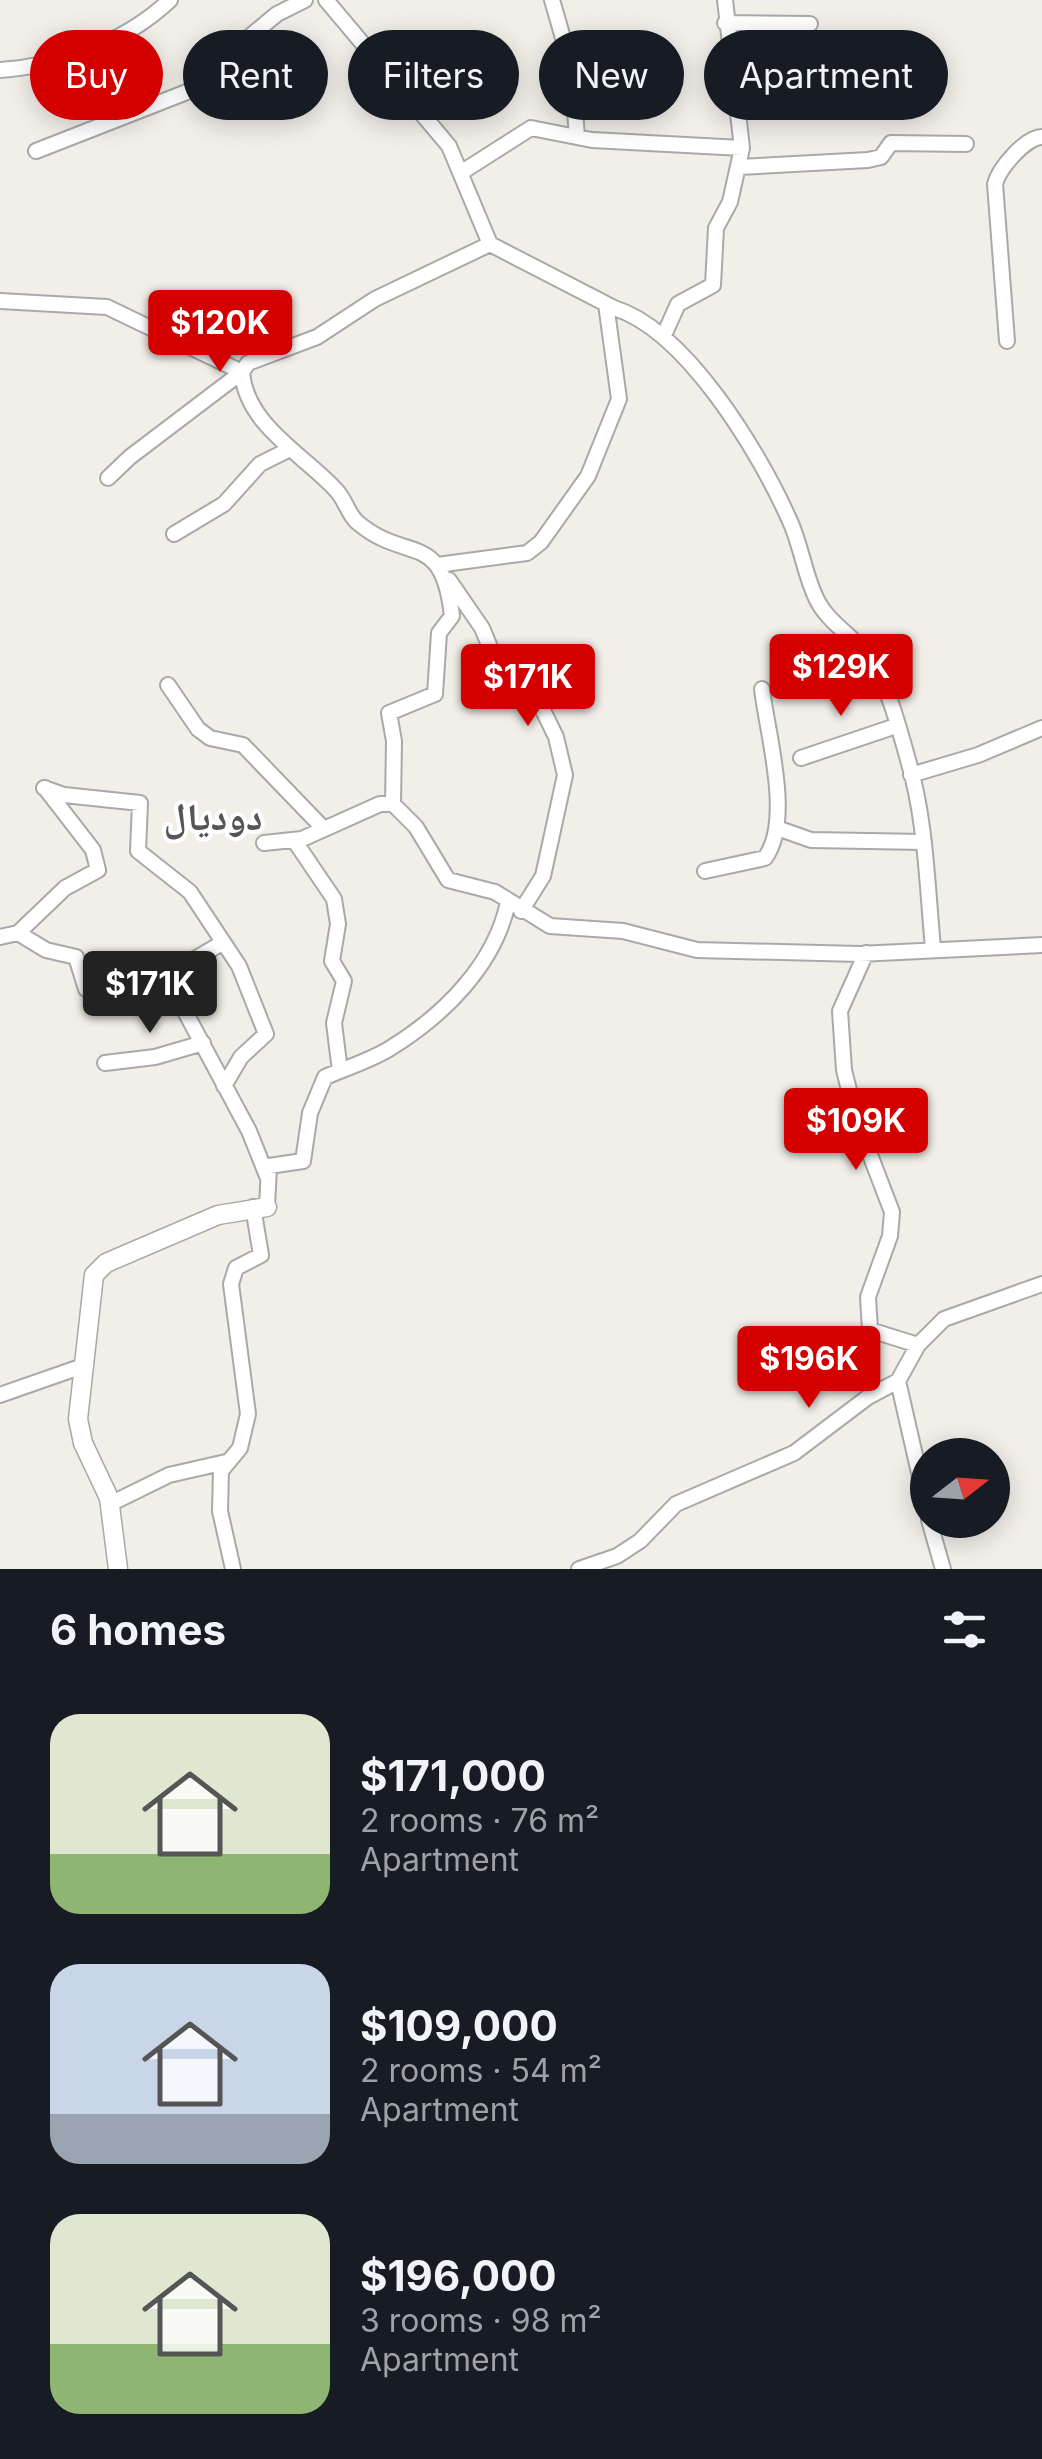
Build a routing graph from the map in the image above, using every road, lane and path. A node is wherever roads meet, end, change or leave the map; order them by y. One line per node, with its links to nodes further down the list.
1 (170, 0): 8 (street)
2 (305, 0): 13 (street)
3 (326, 0): 15 (street)
4 (552, 0): 9 (street)
5 (725, 0): 6 (street)
6 (725, 23): 7 (street); 12 (street)
7 (810, 24)
8 (0, 70)
9 (577, 137): 12 (street); 15 (street)
10 (1042, 137): 20 (street)
11 (966, 144): 14 (street)
12 (742, 148): 14 (street)
13 (36, 151)
14 (739, 168): 19 (street)
15 (462, 172): 16 (street)
16 (490, 244): 18 (street); 21 (street)
17 (0, 302): 21 (street)
18 (606, 304): 19 (street); 25 (street)
19 (664, 335): 28 (street)
20 (1006, 342)
21 (242, 372): 22 (street); 23 (street)
22 (290, 448): 24 (street); 25 (street)
23 (108, 478)
24 (174, 534)
25 (441, 570): 32 (street); 39 (street)
26 (168, 684): 33 (street)
27 (762, 689): 34 (street)
28 (896, 726): 30 (street); 31 (street)
29 (1042, 728): 31 (street)
30 (801, 758)
31 (911, 775): 36 (street)
32 (393, 804): 33 (street); 39 (street)
33 (323, 828): 35 (street)
34 (777, 828): 36 (street); 38 (street)
35 (294, 840): 37 (street); 49 (street)
36 (924, 842): 44 (street)
37 (264, 843)
38 (706, 871)
39 (515, 907): 45 (street); 49 (street)
40 (18, 933): 41 (street); 42 (street); 46 (street)
41 (0, 937)
42 (222, 943): 46 (street); 50 (street)
43 (1042, 945): 44 (street)
44 (933, 948): 45 (street)
45 (866, 953): 54 (street)
46 (166, 976): 47 (street)
47 (203, 1044): 48 (street); 50 (street)
48 (105, 1063)
49 (340, 1071): 51 (street)
50 (224, 1086): 51 (street)
51 (267, 1177): 52 (street)
52 (260, 1207): 55 (street); 59 (street)
53 (1041, 1286): 54 (street)
54 (918, 1345): 56 (street)
55 (80, 1367): 57 (street); 60 (street)
56 (898, 1382): 58 (street); 64 (street)
57 (0, 1396)
58 (911, 1438)
59 (226, 1462): 60 (street); 63 (street)
60 (110, 1504): 62 (street)
61 (934, 1538): 65 (street)
62 (118, 1569)
63 (233, 1569)
64 (579, 1569)
65 (943, 1569)

